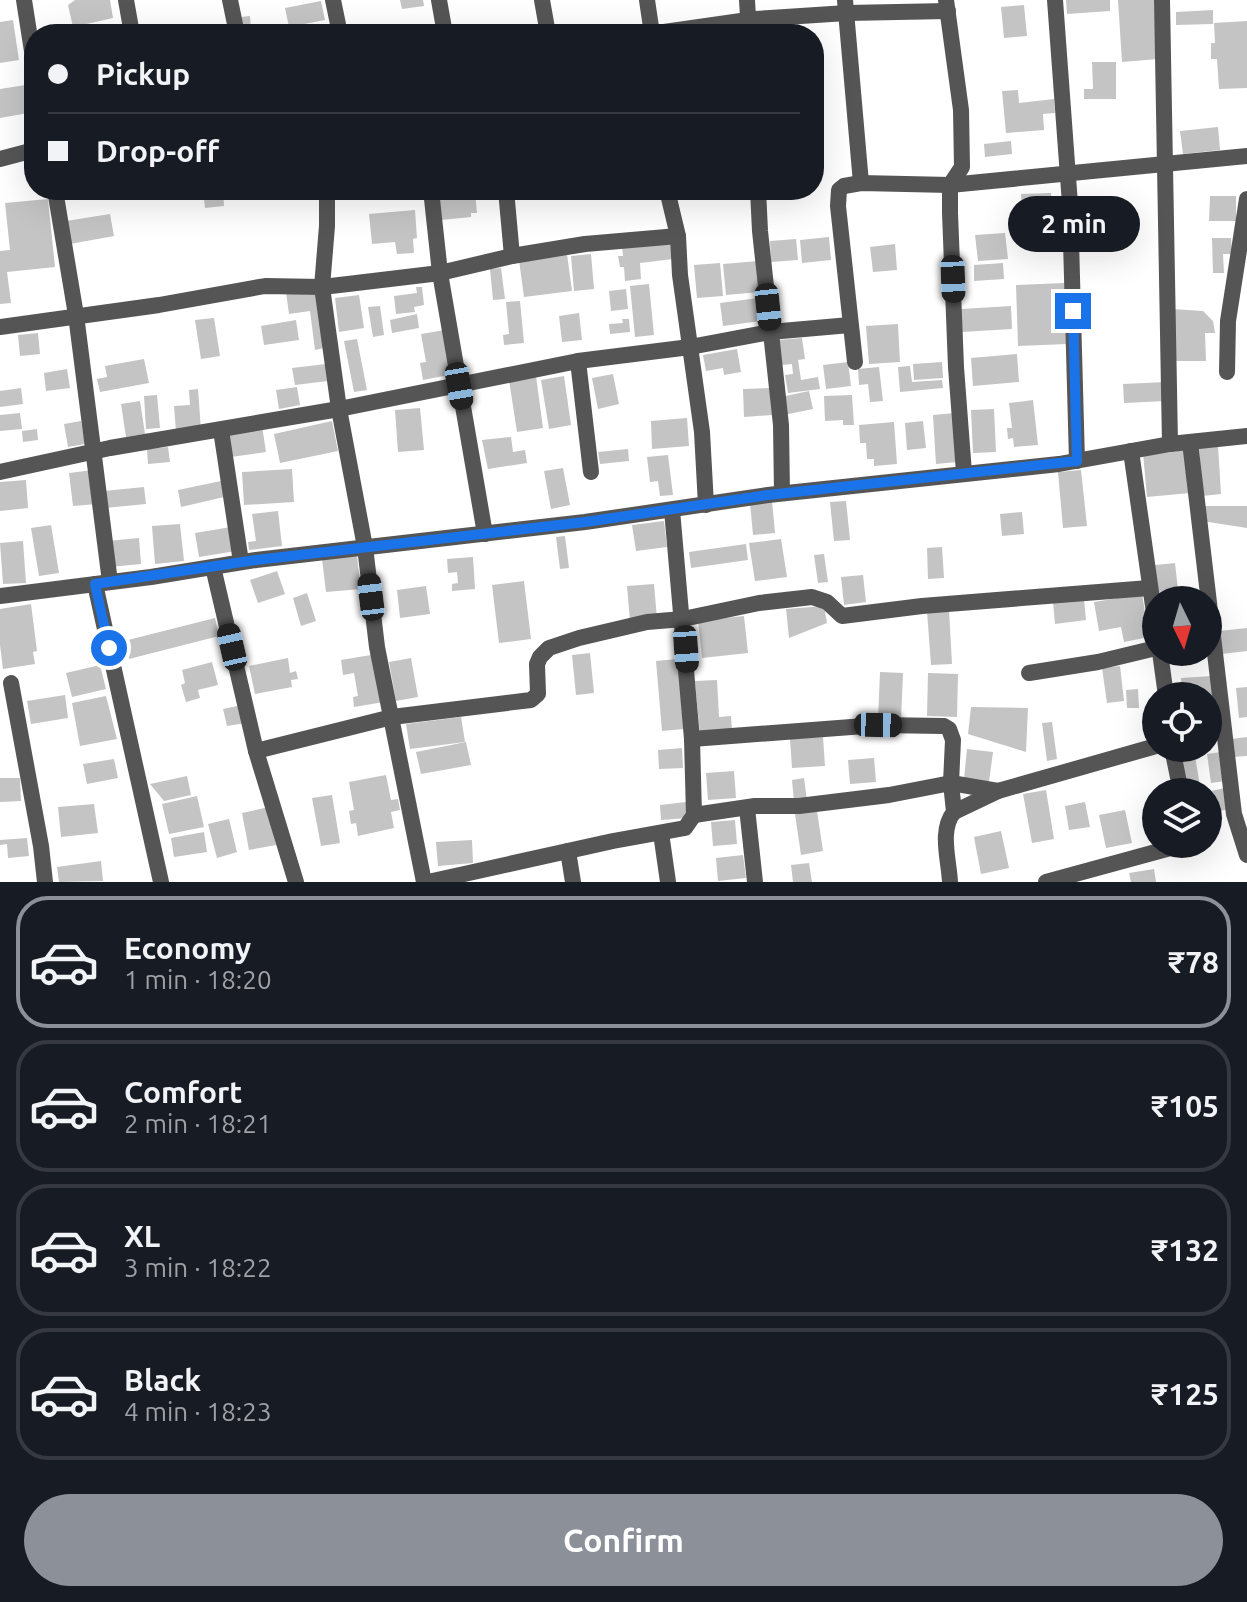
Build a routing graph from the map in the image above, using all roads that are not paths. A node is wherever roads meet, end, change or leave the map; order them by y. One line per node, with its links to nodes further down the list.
1 (24, 0): 13 (street)
2 (126, 0): 14 (street)
3 (230, 0): 15 (street)
4 (333, 0): 16 (street)
5 (439, 0): 17 (street)
6 (542, 0): 18 (street)
7 (647, 0): 19 (street)
8 (747, 0): 20 (street)
9 (1055, 0): 26 (street)
10 (1162, 0): 25 (street)
11 (846, 6): 12 (street); 21 (street); 27 (street)
12 (947, 6): 28 (street)
13 (28, 24)
14 (130, 24)
15 (235, 24)
16 (338, 24)
17 (443, 24)
18 (546, 24)
19 (650, 24)
20 (748, 24)
21 (762, 24)
22 (24, 153): 24 (street)
23 (1247, 156): 25 (street)
24 (0, 159)
25 (1163, 165): 26 (street); 53 (street)
26 (1067, 173): 28 (street); 56 (street)
27 (861, 183): 28 (street); 41 (street)
28 (950, 185): 59 (street)
29 (1247, 199): 47 (street)
30 (57, 200): 40 (street)
31 (327, 200): 39 (street)
32 (432, 200): 38 (street)
33 (507, 200): 37 (street)
34 (669, 200): 36 (street)
35 (758, 200): 43 (street)
36 (678, 236): 37 (street); 44 (street)
37 (512, 256): 38 (street)
38 (440, 273): 39 (street); 48 (street)
39 (322, 287): 40 (street); 49 (street)
40 (76, 315): 42 (street); 55 (street)
41 (850, 325): 43 (street); 46 (street)
42 (0, 327)
43 (770, 332): 44 (street); 60 (street)
44 (690, 347): 45 (street); 61 (street)
45 (578, 361): 48 (street); 58 (street)
46 (855, 362)
47 (1227, 372)
48 (459, 386): 49 (street); 63 (street)
49 (339, 409): 50 (street); 64 (street)
50 (221, 430): 55 (street); 65 (street)
51 (1247, 436): 52 (street)
52 (1190, 442): 53 (street); 83 (street)
53 (1170, 444): 54 (street)
54 (1131, 451): 56 (street); 68 (street)
55 (94, 452): 57 (street); 67 (street)
56 (1077, 461): 59 (street)
57 (0, 472)
58 (591, 472)
59 (964, 473): 60 (street)
60 (782, 493): 61 (street)
61 (706, 505): 62 (street)
62 (672, 510): 63 (street); 71 (street)
63 (485, 534): 64 (street)
64 (365, 547): 65 (street); 75 (street)
65 (241, 562): 66 (street)
66 (213, 567): 67 (street); 78 (street)
67 (103, 583): 70 (street); 91 (street)
68 (1149, 586)
69 (1142, 589): 71 (street)
70 (0, 596)
71 (683, 619): 75 (street); 76 (street)
72 (1142, 653): 73 (street)
73 (1029, 673)
74 (11, 683): 90 (street)
75 (392, 717): 78 (street); 93 (street)
76 (692, 739): 79 (street); 84 (street)
77 (1142, 750): 80 (street)
78 (256, 751): 92 (street)
79 (951, 783): 80 (street); 81 (street); 82 (street)
80 (998, 791): 82 (street)
81 (747, 808): 84 (street); 96 (street)
82 (954, 812): 97 (street)
83 (1241, 812): 87 (street)
84 (694, 815): 85 (street)
85 (661, 833): 86 (street); 95 (street)
86 (568, 851): 89 (street); 94 (street)
87 (1247, 855)
88 (1142, 856): 98 (street)
89 (480, 877): 93 (street)
90 (45, 882)
91 (161, 882)
92 (296, 882)
93 (426, 882)
94 (573, 882)
95 (668, 882)
96 (755, 882)
97 (950, 882)
98 (1046, 882)

